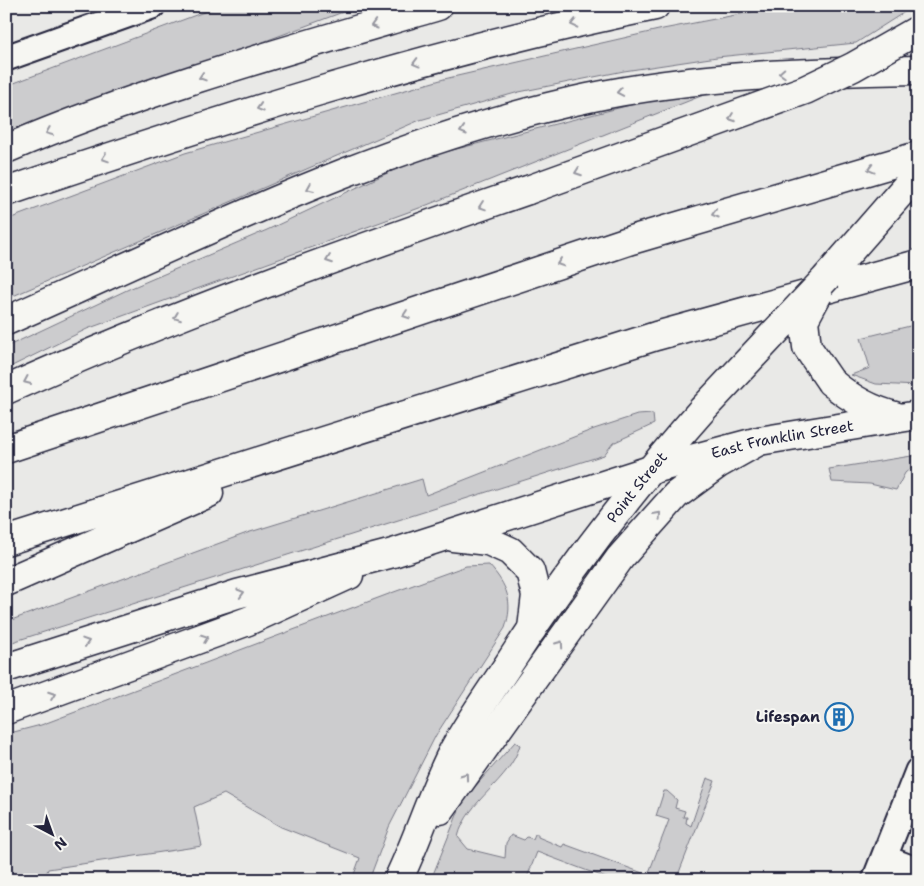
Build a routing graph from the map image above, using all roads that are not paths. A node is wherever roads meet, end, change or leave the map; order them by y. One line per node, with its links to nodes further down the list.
1 (152, 6): 5 (street)
2 (438, 6): 7 (main road, one-way to 7)
3 (656, 6): 10 (main road, one-way to 10)
4 (918, 30): 14 (main road, one-way to 14, bridge)
5 (6, 58)
6 (918, 70): 13 (main road, one-way to 13)
7 (6, 149)
8 (918, 156): 18 (main road, one-way to 18)
9 (918, 173): 12 (main road, Point Street)
10 (6, 192)
11 (918, 264): 16 (main road)
12 (827, 277): 15 (main road, bridge); 19 (main road, Point Street, bridge)
13 (6, 321)
14 (6, 390)
15 (908, 416): 17 (main road, East Franklin Street)
16 (339, 436): 21 (main road); 23 (main road)
17 (760, 441): 19 (main road, East Franklin Street); 28 (main road, Point Street, one-way to 17)
18 (6, 449)
19 (650, 470): 20 (main road, East Franklin Street); 24 (main road, Point Street)
20 (444, 536): 22 (main road, East Franklin Street); 24 (main road)
21 (6, 542)
22 (393, 553): 25 (main road, one-way to 22); 26 (main road, one-way to 22)
23 (6, 582)
24 (532, 628): 28 (main road, Point Street)
25 (6, 668)
26 (6, 710)
27 (918, 771): 29 (street)
28 (416, 843): 31 (main road, Point Street)
29 (879, 869): 30 (street)
30 (918, 871)
31 (398, 880)

